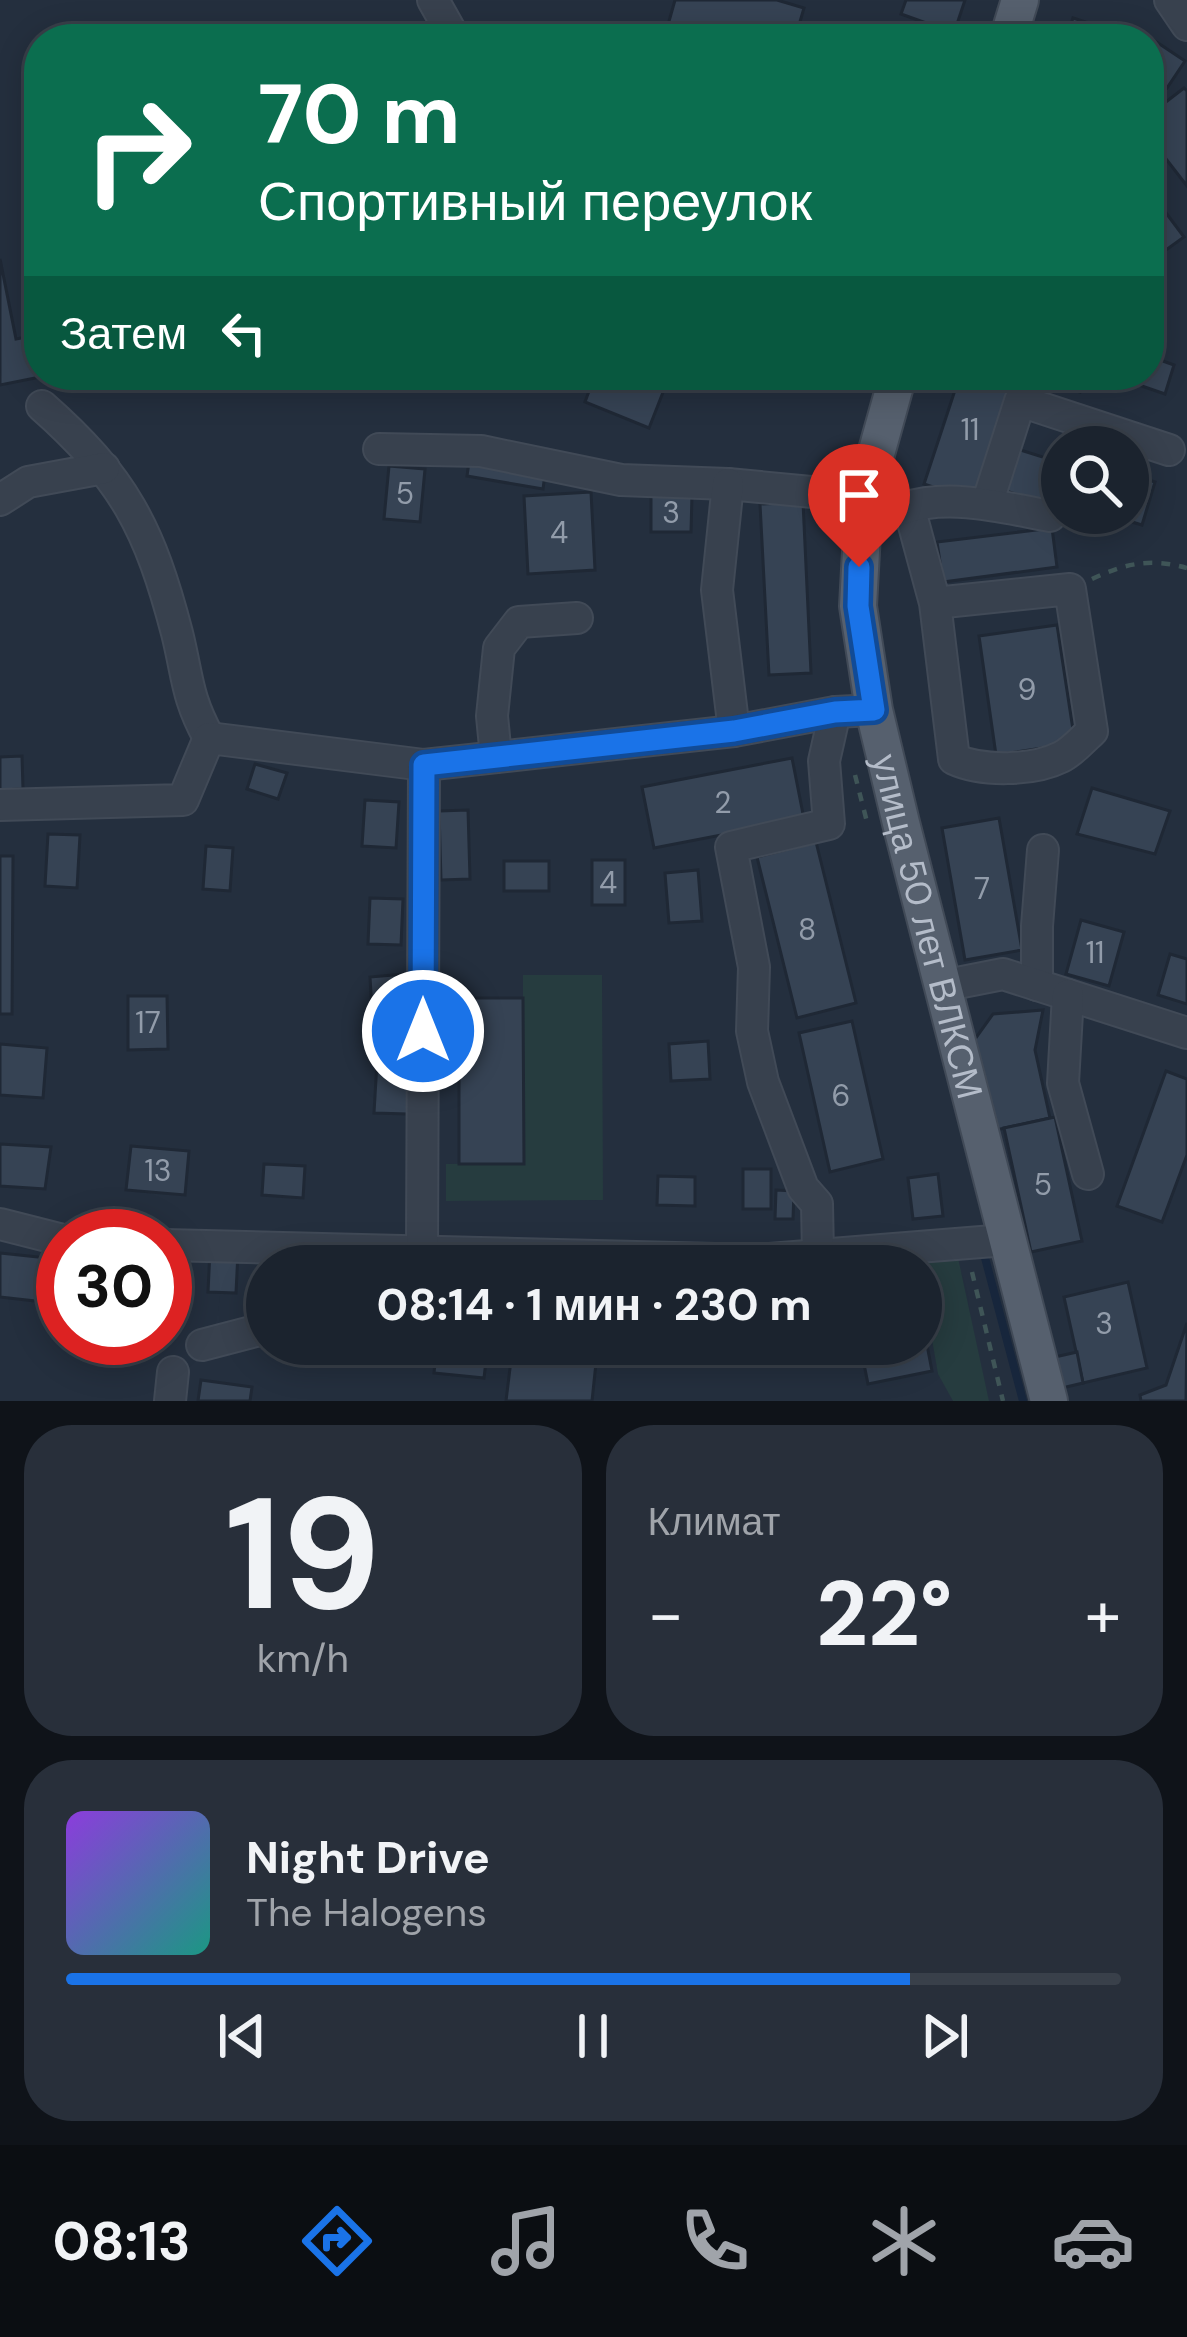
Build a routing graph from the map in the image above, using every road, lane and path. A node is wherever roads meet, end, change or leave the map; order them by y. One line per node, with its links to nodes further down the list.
1 (1170, 0): 2 (street)
2 (1187, 25)
3 (894, 390): 12 (main road, улица 50 лет ВЛКСМ)
4 (42, 406): 7 (street)
5 (379, 449): 8 (street)
6 (1169, 450): 10 (street)
7 (104, 468): 9 (street); 21 (street)
8 (728, 484): 12 (street); 20 (street)
9 (0, 500)
10 (987, 504): 11 (street); 13 (street)
11 (909, 507): 12 (street); 16 (street)
12 (862, 513): 18 (main road, улица 50 лет ВЛКСМ)
13 (1041, 514)
14 (1187, 568): 15 (path)
15 (1070, 590): 16 (street); 16 (street)
16 (935, 603)
17 (578, 618): 22 (street)
18 (874, 710): 19 (street); 27 (main road, улица 50 лет ВЛКСМ)
19 (835, 712): 20 (street); 36 (street)
20 (734, 731): 22 (street)
21 (209, 738): 23 (street); 24 (street)
22 (496, 758): 23 (street)
23 (424, 765): 35 (street)
24 (0, 805)
25 (1043, 850): 26 (street)
26 (1037, 985): 27 (street); 28 (street)
27 (942, 986): 34 (main road, улица 50 лет ВЛКСМ)
28 (1068, 995): 29 (street); 30 (street)
29 (1187, 1033)
30 (1088, 1174)
31 (0, 1224): 32 (street)
32 (36, 1233)
33 (963, 1240): 34 (street); 37 (street); 42 (path)
34 (1006, 1240): 43 (main road, улица 50 лет ВЛКСМ)
35 (422, 1245)
36 (807, 1245)
37 (921, 1245)
38 (192, 1248): 39 (street)
39 (246, 1255)
40 (246, 1333): 41 (street)
41 (202, 1345)
42 (1003, 1401)
43 (1049, 1401)

